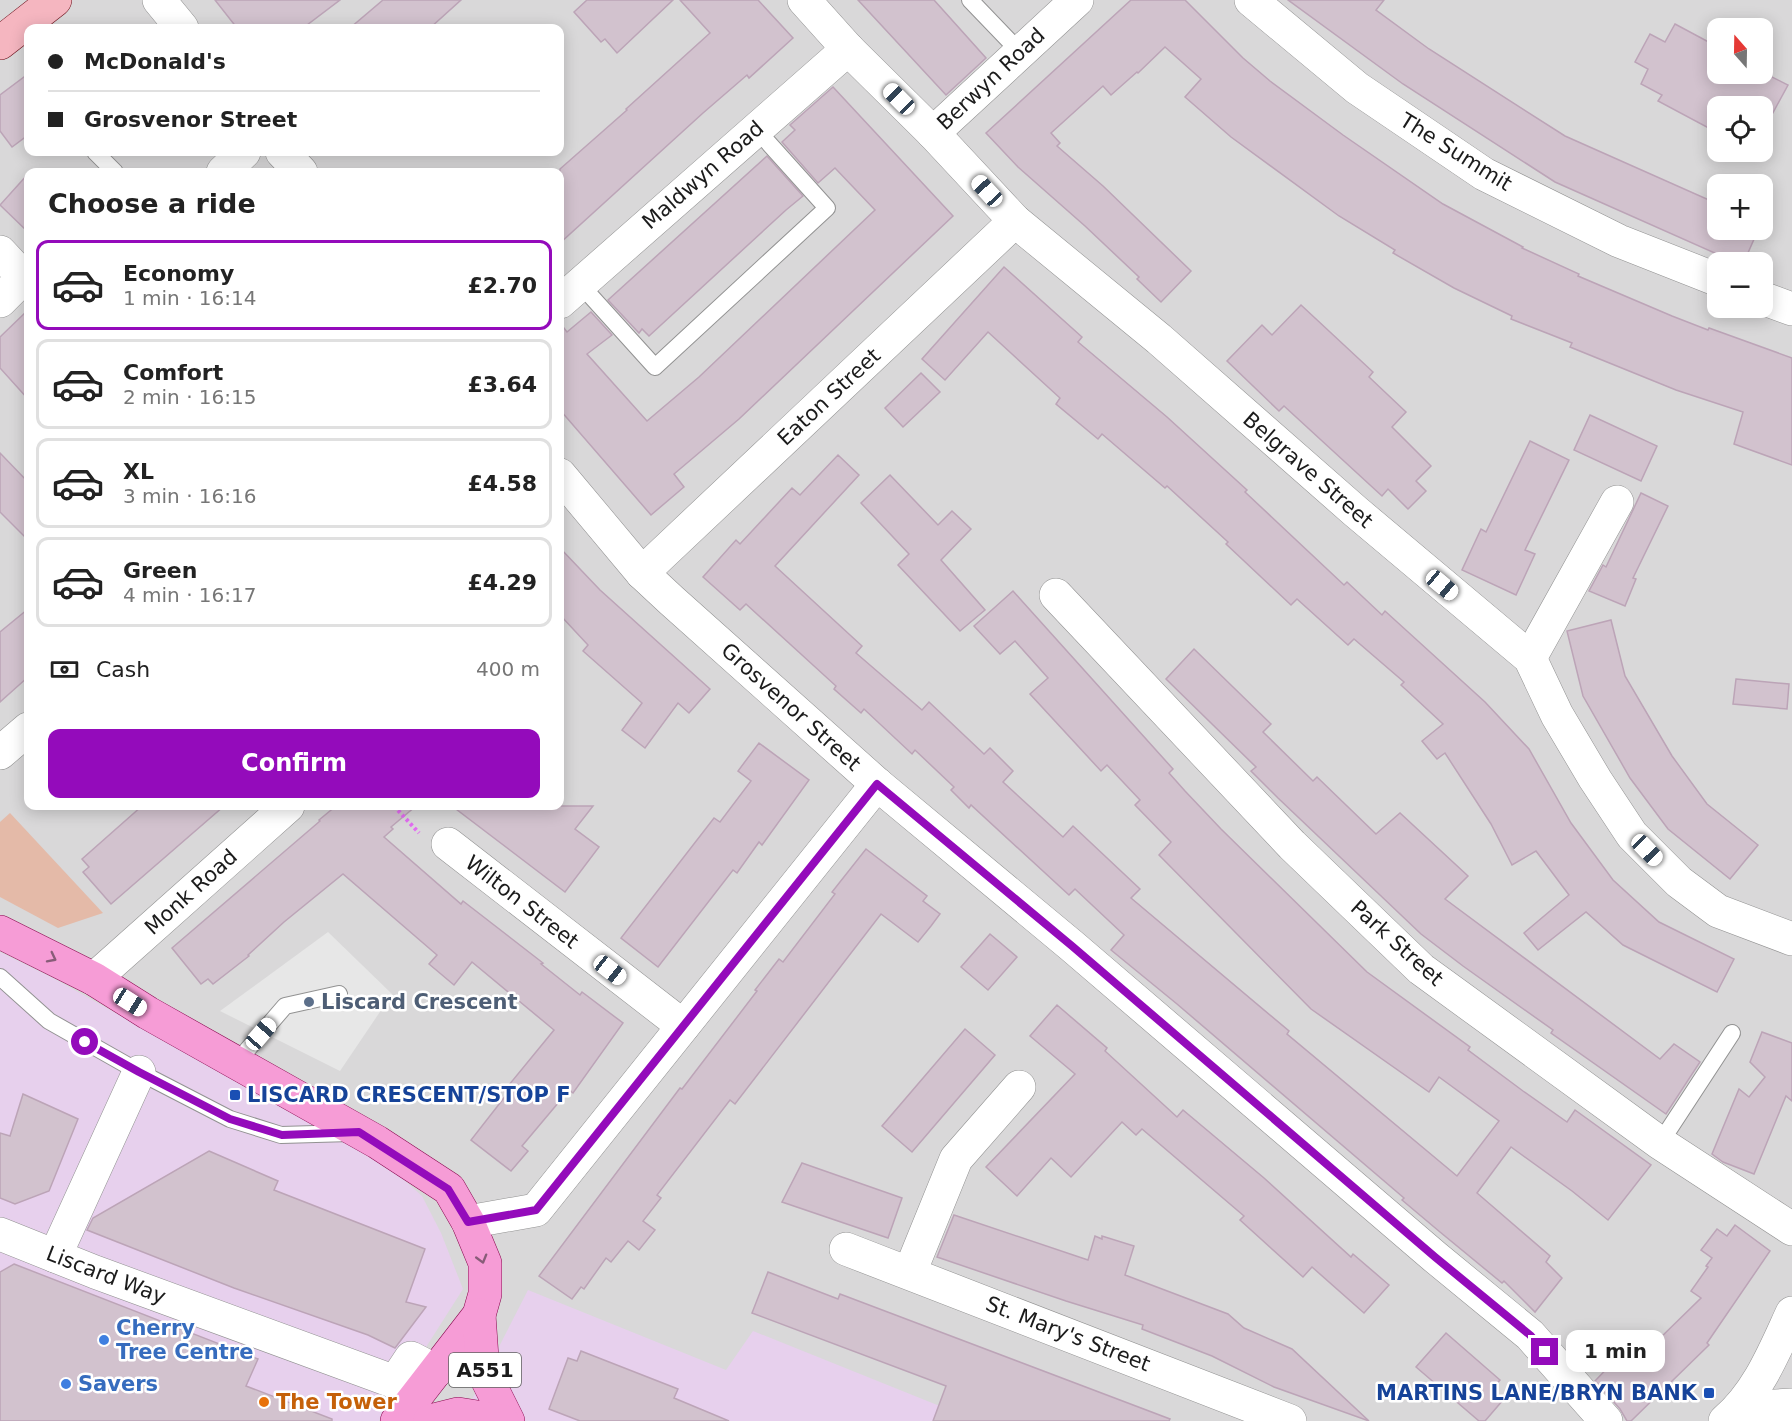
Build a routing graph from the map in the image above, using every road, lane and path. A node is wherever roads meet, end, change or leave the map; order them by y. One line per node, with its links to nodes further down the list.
1 (55, 0): 7 (main road)
2 (159, 0): 9 (street)
3 (804, 0): 11 (street, Belgrave Street)
4 (970, 0): 12 (lane)
5 (1077, 0): 12 (street, Berwyn Road)
6 (1251, 0): 23 (street, The Summit)
7 (24, 24)
8 (24, 24): 10 (main road)
9 (179, 24)
10 (0, 43)
11 (848, 49): 13 (street, Maldwyn Road); 14 (street, Belgrave Street)
12 (1020, 52): 14 (street, Berwyn Road)
13 (756, 129): 26 (street, Maldwyn Road); 26 (lane)
14 (933, 133): 21 (street, Belgrave Street)
15 (99, 156): 18 (lane)
16 (240, 156): 19 (street)
17 (286, 156): 20 (street)
18 (111, 168)
19 (227, 168)
20 (297, 168)
21 (1016, 221): 32 (street, Eaton Street); 34 (street, Belgrave Street)
22 (0, 252): 24 (street)
23 (1707, 276)
24 (24, 277)
25 (24, 281): 27 (street)
26 (570, 293)
27 (0, 301)
28 (1773, 302): 29 (street)
29 (1792, 309)
30 (564, 480): 32 (street, Grosvenor Street)
31 (1617, 502): 34 (street)
32 (642, 573): 37 (street, Grosvenor Street)
33 (1056, 595): 51 (street, Park Street)
34 (1530, 658): 41 (street, Belgrave Street)
35 (24, 732): 36 (street)
36 (0, 753)
37 (877, 784): 45 (street); 68 (street, Grosvenor Street)
38 (284, 810): 43 (street, Monk Road)
39 (448, 844): 45 (street, Wilton Street)
40 (0, 932): 43 (main road, A551, one-way to 43)
41 (1792, 939)
42 (0, 977): 48 (lane)
43 (94, 979): 47 (main road, A551)
44 (339, 994): 47 (lane)
45 (682, 1026): 52 (street)
46 (1732, 1033): 51 (lane)
47 (236, 1063): 50 (main road, A551)
48 (139, 1072): 50 (lane); 56 (street)
49 (1019, 1087): 57 (street)
50 (359, 1132): 52 (main road, A551)
51 (1660, 1143): 53 (street, Park Street)
52 (468, 1222): 59 (main road, A551, one-way to 59)
53 (1792, 1229)
54 (0, 1234): 56 (street, Liscard Way)
55 (846, 1249): 57 (street, St. Mary's Street)
56 (55, 1256): 60 (street, Liscard Way)
57 (910, 1272): 67 (street, St. Mary's Street)
58 (1792, 1313): 62 (street)
59 (479, 1315): 60 (main road, A551); 66 (main road, A551)
60 (436, 1371): 63 (main road, A551)
61 (1792, 1405): 62 (street)
62 (1733, 1414)
63 (397, 1421)
64 (430, 1421): 65 (main road, A551)
65 (502, 1421)
66 (508, 1421)
67 (1290, 1421)
68 (1606, 1421)

